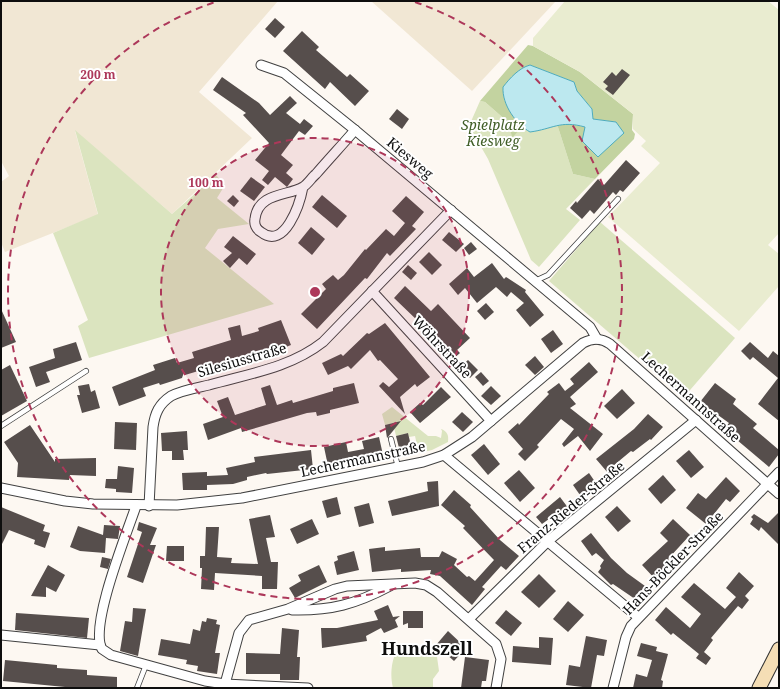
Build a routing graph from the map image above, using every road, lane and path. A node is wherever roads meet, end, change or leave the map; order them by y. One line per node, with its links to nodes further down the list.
1 (261, 65): 2 (street, Kiesweg)
2 (355, 130): 3 (street); 5 (street, Kiesweg)
3 (303, 187): 3 (street)
4 (618, 199): 6 (lane)
5 (451, 210): 6 (street, Kiesweg); 7 (street, Silesiusstraße)
6 (535, 281): 8 (street, Kiesweg)
7 (372, 291): 11 (street, Wöhrstraße); 21 (street, Silesiusstraße)
8 (597, 339): 10 (street, Lechermannstraße); 11 (street, Lechermannstraße)
9 (86, 371): 12 (lane)
10 (696, 420): 17 (street, Lechermannstraße); 22 (street, Franz-Rieder-Straße)
11 (491, 421): 14 (street, Lechermannstraße)
12 (1, 426)
13 (391, 439): 15 (lane)
14 (444, 455): 15 (street, Lechermannstraße); 22 (street)
15 (398, 467): 21 (street, Lechermannstraße)
16 (779, 472): 17 (street, Hans-Böckler-Straße)
17 (768, 484): 19 (street, Lechermannstraße); 25 (street, Hans-Böckler-Straße)
18 (1, 488): 20 (street, Lechermannstraße)
19 (779, 494)
20 (136, 506): 21 (street, Lechermannstraße); 28 (street)
21 (150, 506)
22 (548, 541): 25 (street); 26 (street, Franz-Rieder-Straße)
23 (393, 585): 24 (street); 24 (street); 26 (street)
24 (288, 610): 31 (street)
25 (638, 617): 35 (street, Hans-Böckler-Straße)
26 (469, 619): 34 (street)
27 (1, 635): 28 (street)
28 (100, 645): 30 (street)
29 (779, 649): 36 (street)
30 (146, 665): 31 (street); 32 (lane)
31 (225, 684): 33 (street)
32 (137, 688)
33 (308, 688)
34 (496, 688)
35 (613, 688)
36 (759, 688)

